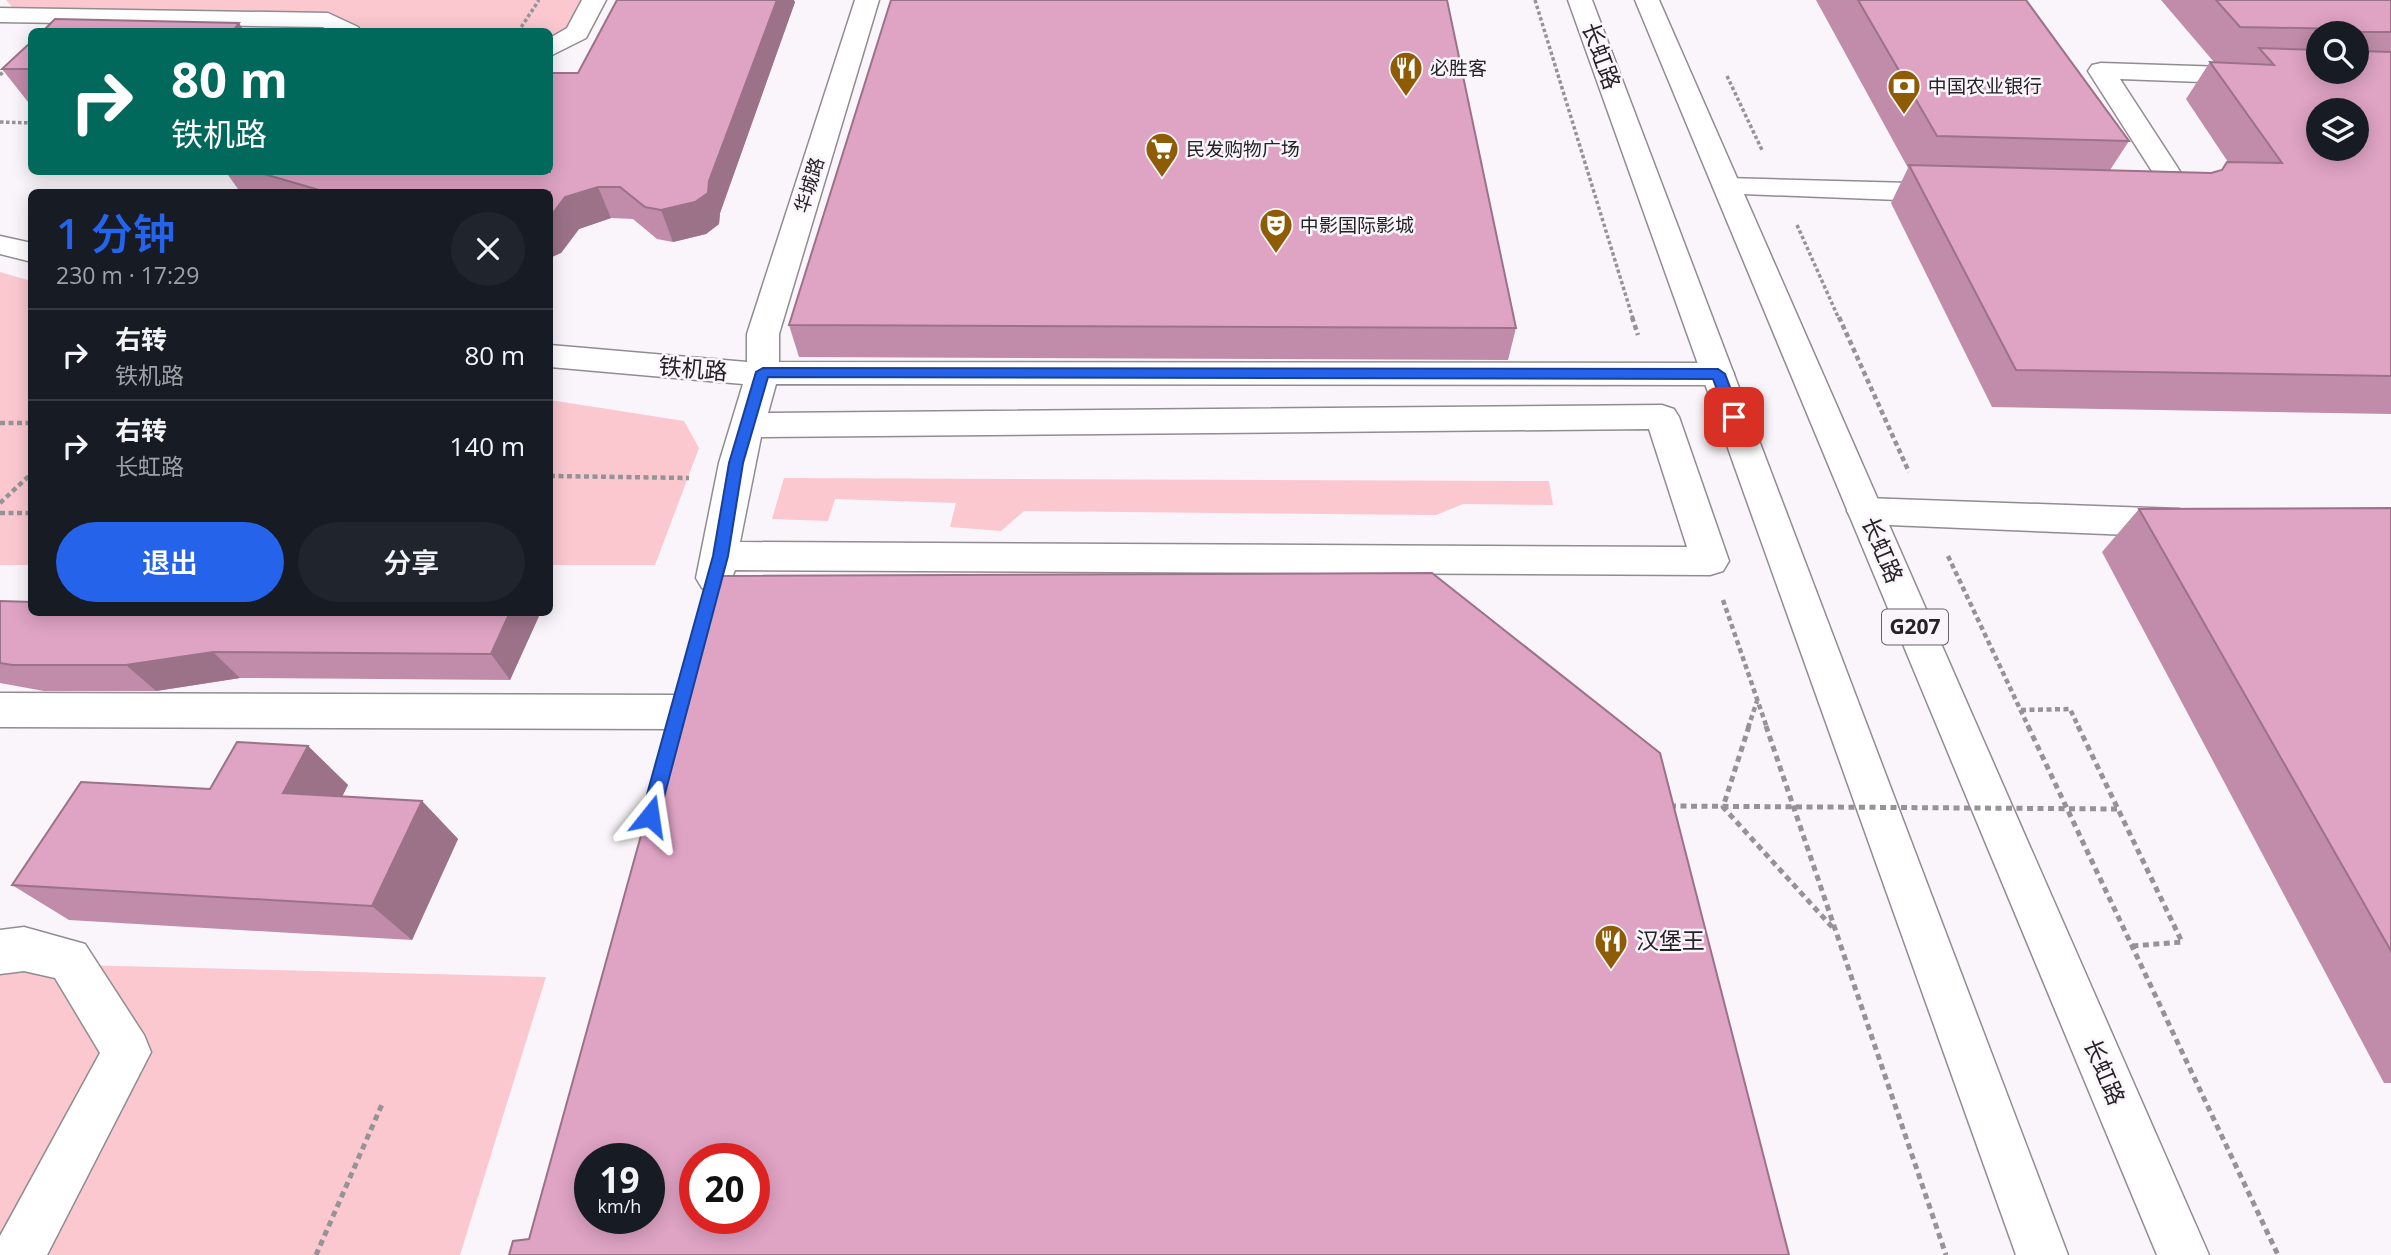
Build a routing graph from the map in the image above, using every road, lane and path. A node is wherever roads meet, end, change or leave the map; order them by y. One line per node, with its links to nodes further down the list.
1 (539, 0): 9 (path)
2 (594, 0): 10 (main road)
3 (867, 0): 24 (main road, 华城路)
4 (1535, 0): 25 (path)
5 (1580, 0): 26 (main road, 长虹路)
6 (1647, 0): 17 (main road, 长虹路 / G207)
7 (9, 10): 8 (main road)
8 (342, 28)
9 (521, 28)
10 (553, 46)
11 (16, 61): 12 (path)
12 (0, 75)
13 (1726, 75): 18 (path)
14 (2280, 76): 20 (main road)
15 (0, 122): 16 (path)
16 (28, 123)
17 (1727, 187): 18 (main road); 34 (main road, 长虹路 / G207)
18 (1781, 189): 19 (main road); 37 (path)
19 (1975, 194)
20 (2142, 198)
21 (0, 245): 22 (main road)
22 (28, 252)
23 (553, 356): 24 (main road, 铁机路)
24 (763, 372): 25 (main road, 铁机路); 29 (main road, 华城路)
25 (1650, 374): 26 (main road, 铁机路)
26 (1718, 374): 56 (main road, 长虹路)
27 (0, 423): 28 (path)
28 (28, 423)
29 (747, 425): 32 (main road, 华城路); 40 (main road)
30 (553, 476): 32 (path)
31 (28, 477): 33 (path)
32 (733, 478): 39 (main road, 华城路)
33 (0, 503)
34 (1865, 511): 37 (main road); 57 (main road, 长虹路 / G207)
35 (0, 513): 36 (path)
36 (28, 513)
37 (1927, 513): 38 (main road); 44 (path)
38 (2214, 524)
39 (721, 556): 40 (main road); 41 (main road, 华城路)
40 (1710, 561): 42 (path)
41 (703, 621)
42 (1758, 700): 47 (path); 49 (path)
43 (0, 710): 45 (main road)
44 (2021, 710): 48 (path); 50 (path)
45 (667, 752)
46 (1661, 806): 47 (path, bridge)
47 (1723, 807): 48 (path, bridge); 49 (path)
48 (2119, 809): 50 (path)
49 (1836, 931): 55 (path)
50 (2132, 946): 58 (path)
51 (0, 952): 53 (main road)
52 (383, 1102): 54 (path)
53 (19, 1255)
54 (316, 1255)
55 (1946, 1255)
56 (2042, 1255)
57 (2183, 1255)
58 (2278, 1255)

